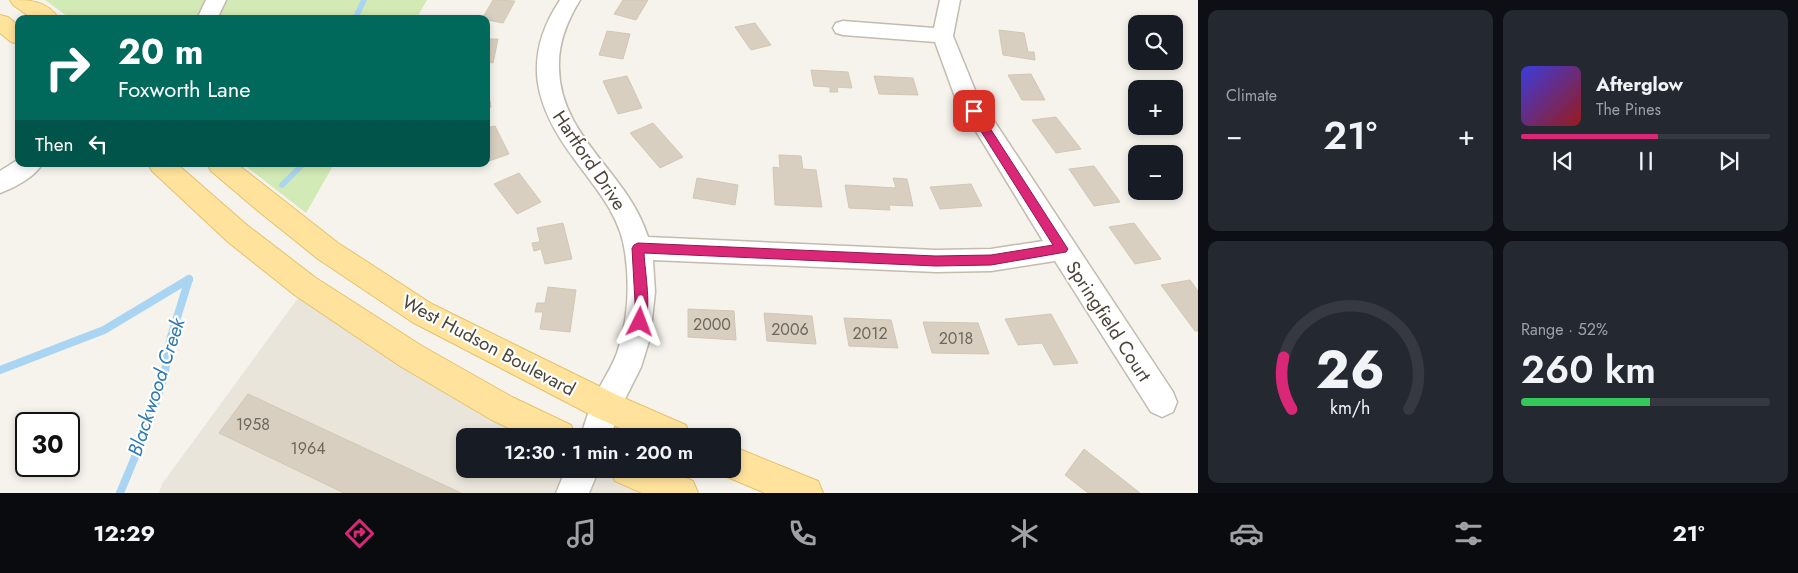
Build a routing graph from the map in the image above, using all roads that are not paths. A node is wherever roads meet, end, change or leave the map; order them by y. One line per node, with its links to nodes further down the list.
1 (20, 0): 5 (main road)
2 (216, 0): 6 (street)
3 (570, 0): 15 (street, Hartford Drive)
4 (950, 0): 10 (street)
5 (42, 15)
6 (209, 15)
7 (0, 22): 9 (main road)
8 (843, 28): 10 (street)
9 (15, 34)
10 (943, 36): 16 (street, Springfield Court)
11 (25, 167): 14 (street)
12 (164, 167): 19 (main road)
13 (224, 167): 18 (main road, West Hudson Boulevard)
14 (0, 183)
15 (638, 248): 16 (street); 18 (street, Hartford Drive)
16 (1062, 249): 17 (street, Springfield Court)
17 (1162, 402)
18 (606, 406): 20 (street, Hartford Drive); 21 (main road, West Hudson Boulevard)
19 (542, 428)
20 (599, 428)
21 (656, 428)
22 (741, 466): 27 (main road)
23 (579, 478): 25 (street)
24 (647, 478): 26 (main road)
25 (572, 493)
26 (681, 493)
27 (806, 493)

